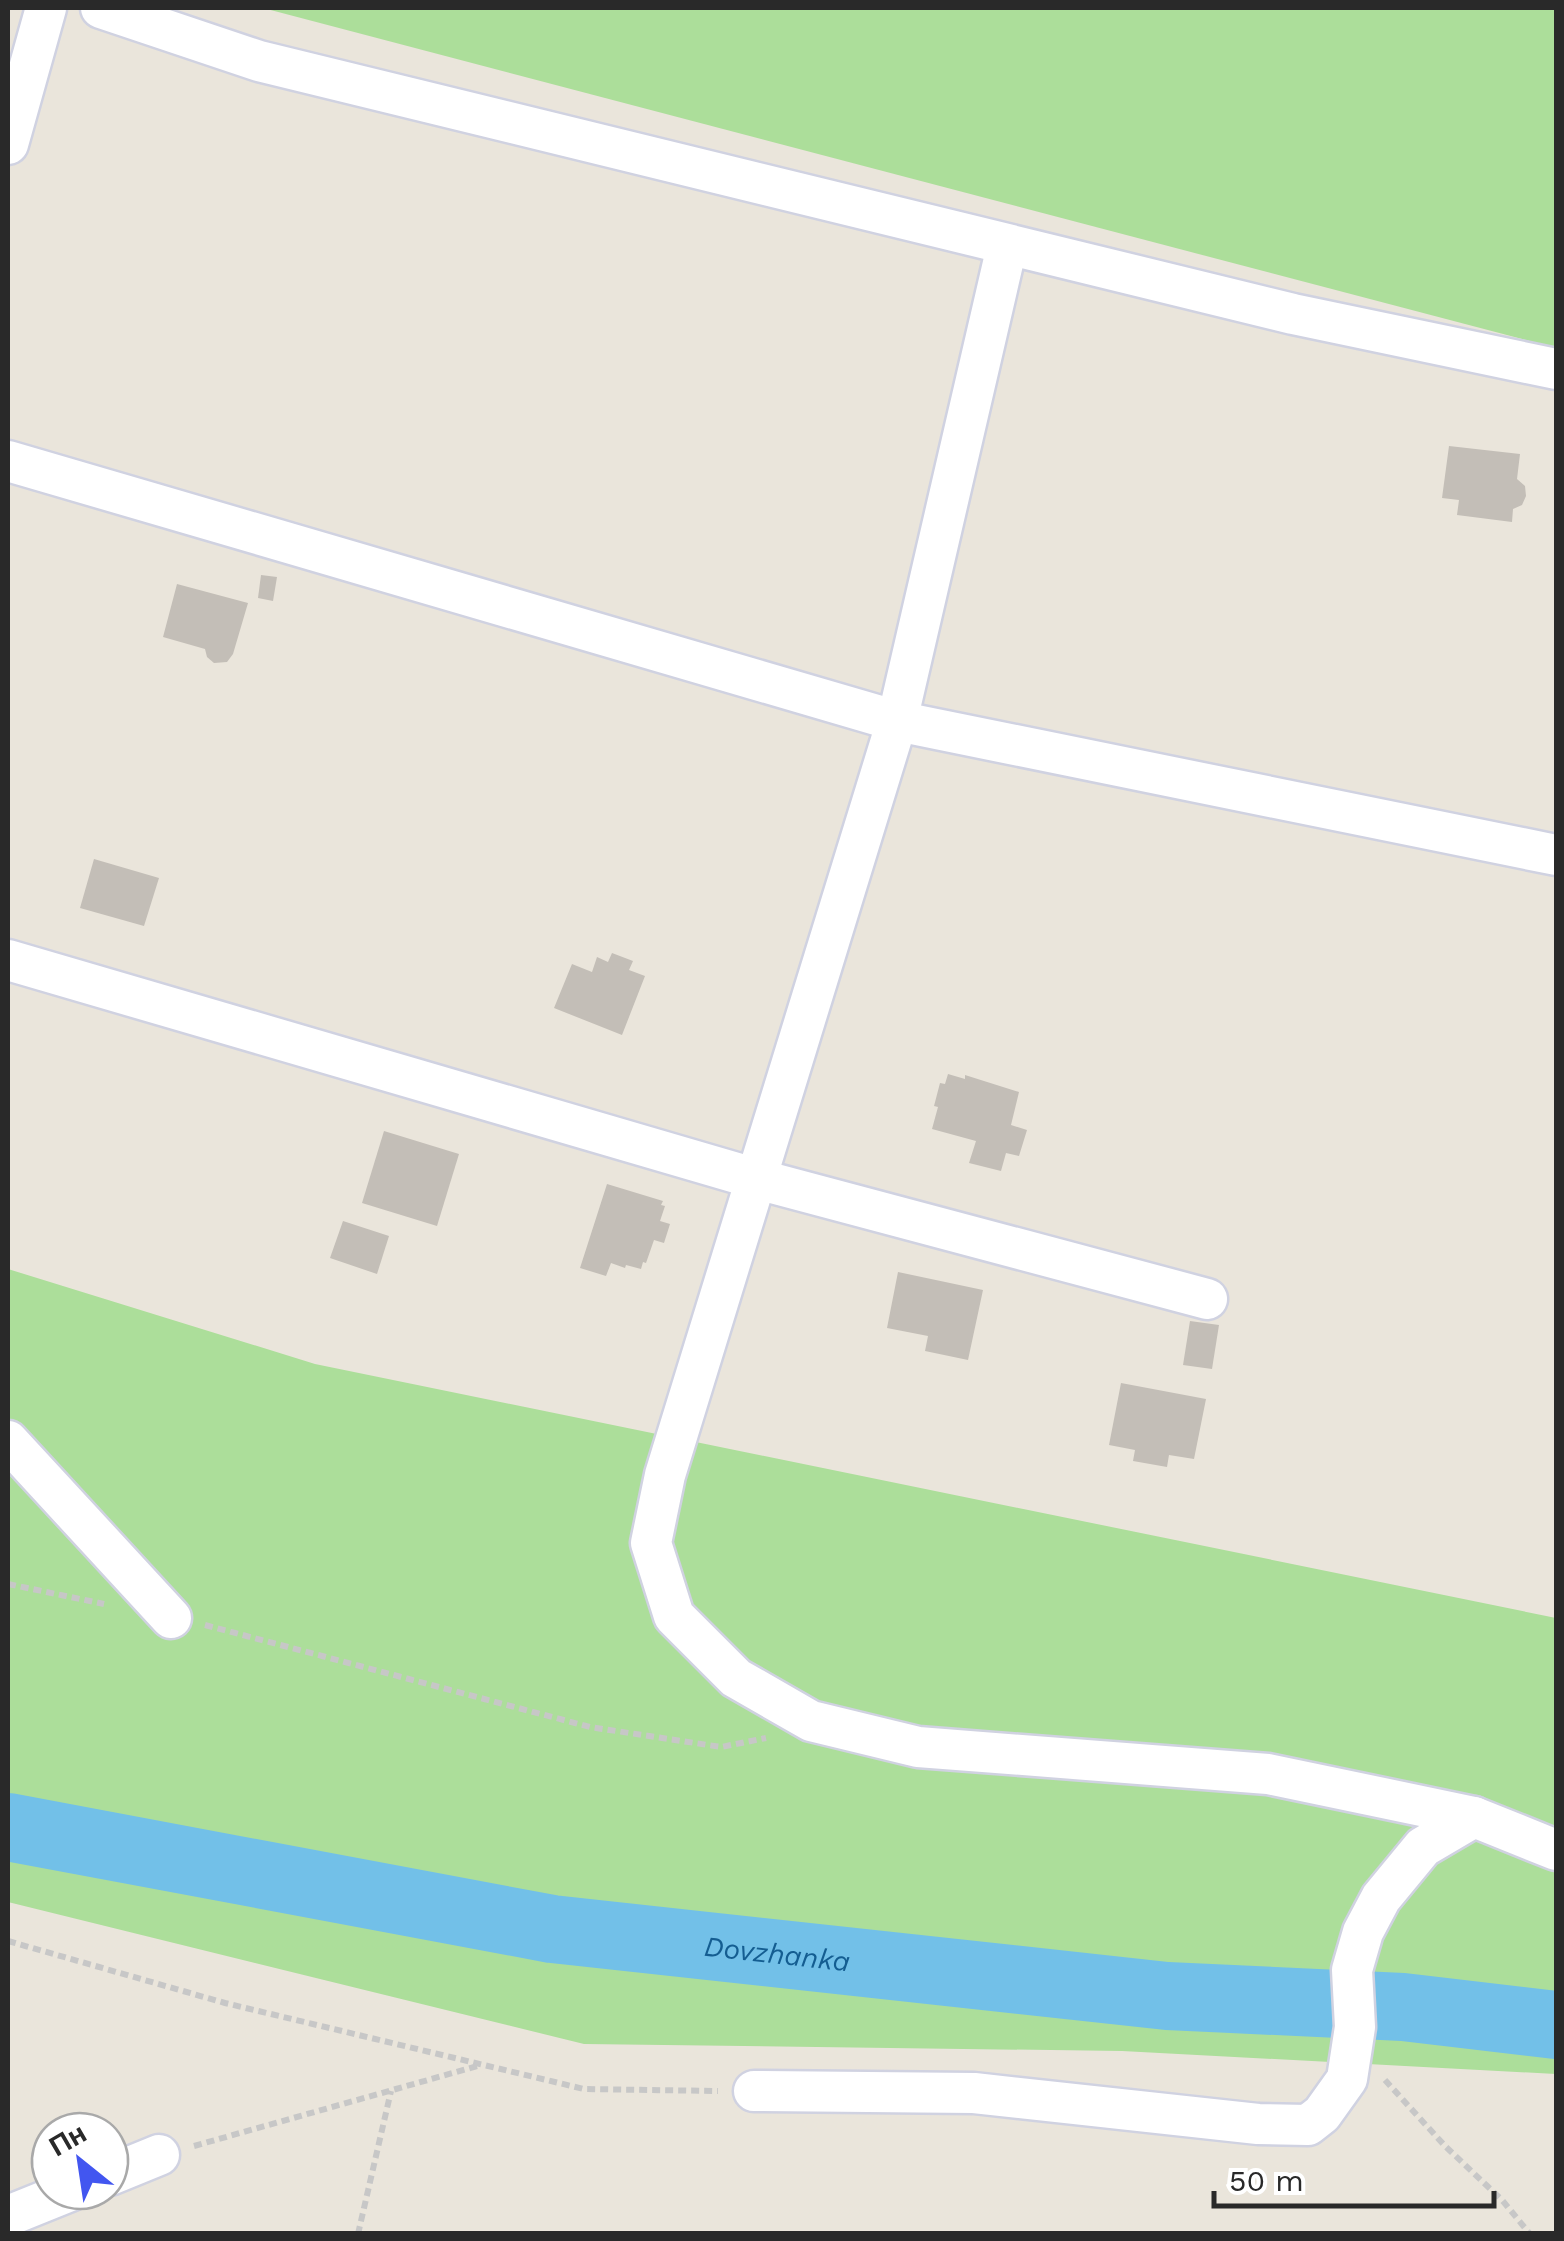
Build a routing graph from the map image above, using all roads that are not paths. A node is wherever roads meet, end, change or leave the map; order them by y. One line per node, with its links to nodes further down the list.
1 (46, 8): 3 (street)
2 (101, 8): 4 (street)
3 (8, 144)
4 (1007, 246): 5 (street); 7 (street)
5 (1556, 369)
6 (8, 461): 7 (street)
7 (897, 721): 8 (street); 10 (street)
8 (1556, 855)
9 (8, 960): 10 (street)
10 (757, 1180): 11 (street); 14 (street)
11 (1206, 1299)
12 (8, 1442): 13 (street)
13 (171, 1618)
14 (1474, 1818): 15 (street); 16 (street)
15 (1556, 1850)
16 (754, 2091)
17 (160, 2156): 18 (street)
18 (130, 2167)

